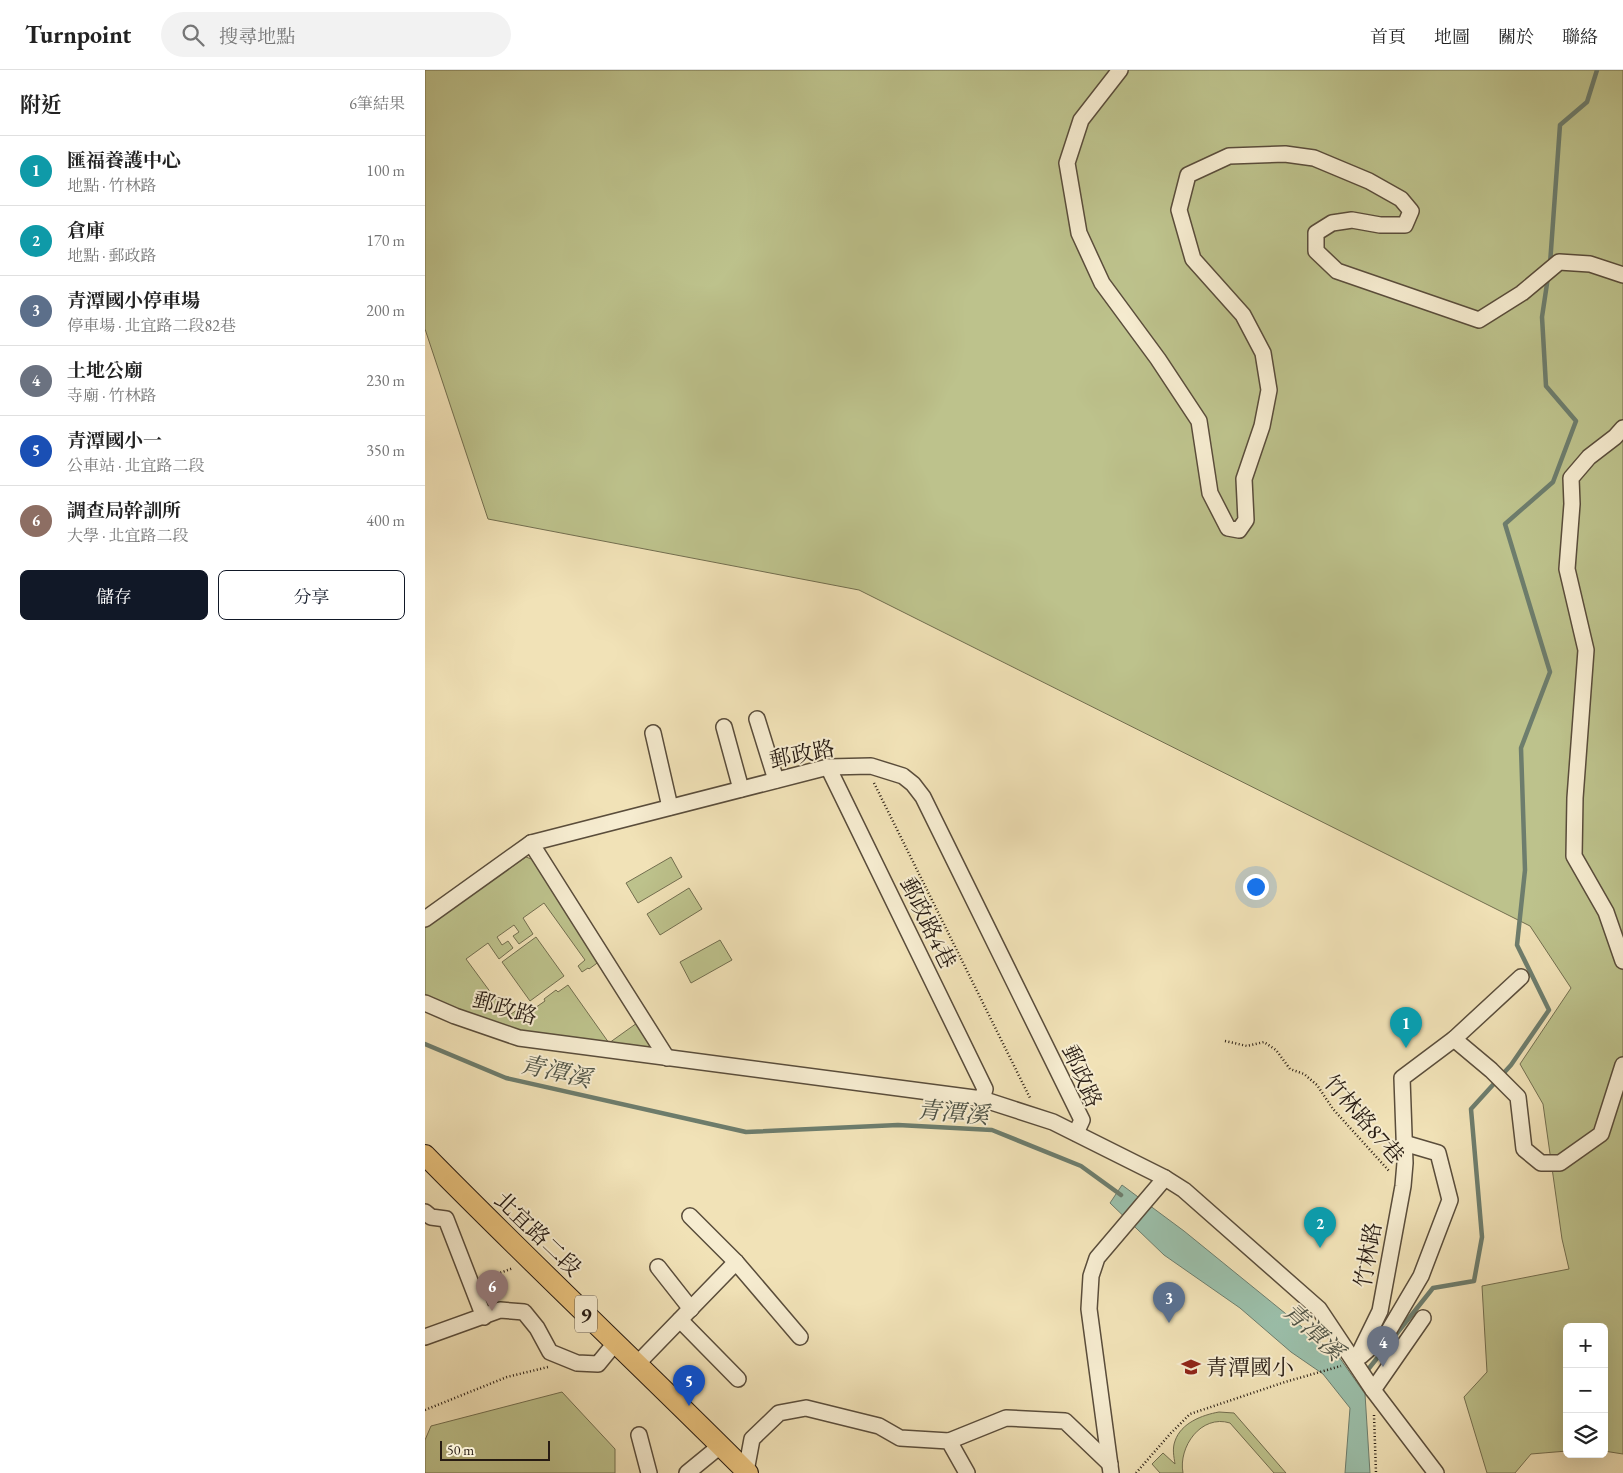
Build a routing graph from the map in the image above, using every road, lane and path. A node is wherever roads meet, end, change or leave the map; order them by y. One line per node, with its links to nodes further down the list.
1 (1120, 70): 2 (street)
2 (1623, 276)
3 (1623, 428): 14 (street)
4 (757, 719): 9 (street)
5 (724, 727): 10 (street)
6 (653, 733): 11 (street)
7 (829, 766): 8 (street, 郵政路); 9 (street, 郵政路); 21 (street, 郵政路4巷)
8 (871, 766): 22 (path); 23 (street, 郵政路)
9 (776, 780): 10 (street, 郵政路)
10 (741, 789): 11 (street, 郵政路)
11 (670, 807): 12 (street, 郵政路)
12 (531, 843): 13 (street, 郵政路); 19 (street)
13 (425, 919)
14 (1623, 961)
15 (1521, 977): 17 (street)
16 (425, 1003): 19 (street, 郵政路)
17 (1454, 1039): 20 (street); 24 (street, 竹林路)
18 (1225, 1041): 27 (path, 竹林路87巷)
19 (667, 1058): 21 (street, 郵政路)
20 (1623, 1065)
21 (982, 1099): 22 (street, 郵政路)
22 (1034, 1116): 23 (street, 郵政路)
23 (1076, 1134): 26 (street, 郵政路)
24 (1404, 1143): 27 (street, 竹林路); 40 (street)
25 (425, 1155): 39 (main road, 北宜路二段 / 9)
26 (1165, 1178): 40 (street, 郵政路); 49 (street)
27 (1403, 1186): 40 (street, 竹林路)
28 (425, 1212): 33 (street)
29 (690, 1216): 30 (street)
30 (736, 1262): 34 (street); 37 (street)
31 (658, 1267): 34 (street)
32 (513, 1268): 33 (path)
33 (471, 1283): 35 (street)
34 (685, 1315): 41 (street); 43 (street)
35 (484, 1316): 38 (street); 39 (street)
36 (1423, 1318): 44 (street)
37 (800, 1337)
38 (425, 1338)
39 (616, 1342): 41 (main road, 北宜路二段 / 9)
40 (1355, 1362): 44 (street); 54 (path)
41 (637, 1364): 48 (main road, 北宜路二段 / 9)
42 (549, 1367): 45 (path)
43 (738, 1379)
44 (1373, 1390): 55 (path); 56 (street)
45 (425, 1410)
46 (639, 1435): 51 (street)
47 (949, 1442): 49 (street); 50 (street); 53 (street)
48 (721, 1446): 50 (main road, 北宜路二段 / 9); 52 (street)
49 (1110, 1468)
50 (747, 1472)
51 (649, 1473)
52 (687, 1473)
53 (967, 1473)
54 (1136, 1473)
55 (1376, 1473)
56 (1436, 1473)

